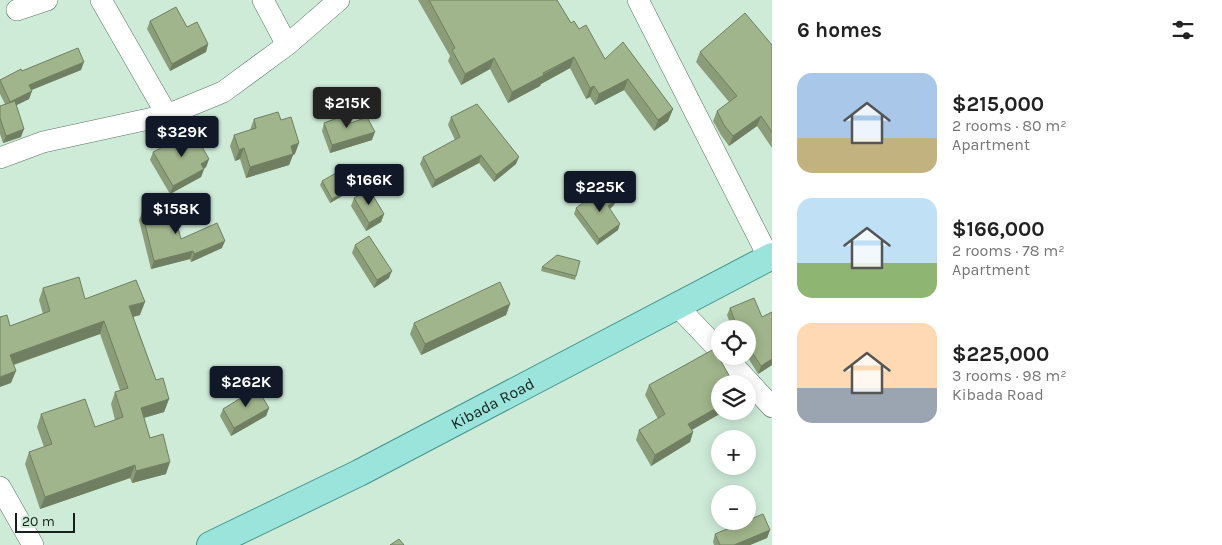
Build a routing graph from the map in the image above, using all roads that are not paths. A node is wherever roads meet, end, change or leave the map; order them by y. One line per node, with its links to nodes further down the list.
1 (46, 0): 6 (street)
2 (101, 0): 8 (street)
3 (263, 0): 7 (street)
4 (339, 0): 7 (street)
5 (638, 0): 10 (street)
6 (17, 10)
7 (287, 45): 8 (street)
8 (167, 115): 9 (street)
9 (0, 158)
10 (770, 257): 11 (main road, Kibada Road)
11 (677, 306): 12 (street); 17 (main road, Kibada Road)
12 (711, 342)
13 (733, 365): 14 (street)
14 (772, 407)
15 (0, 487): 16 (street)
16 (33, 545)
17 (210, 545)

